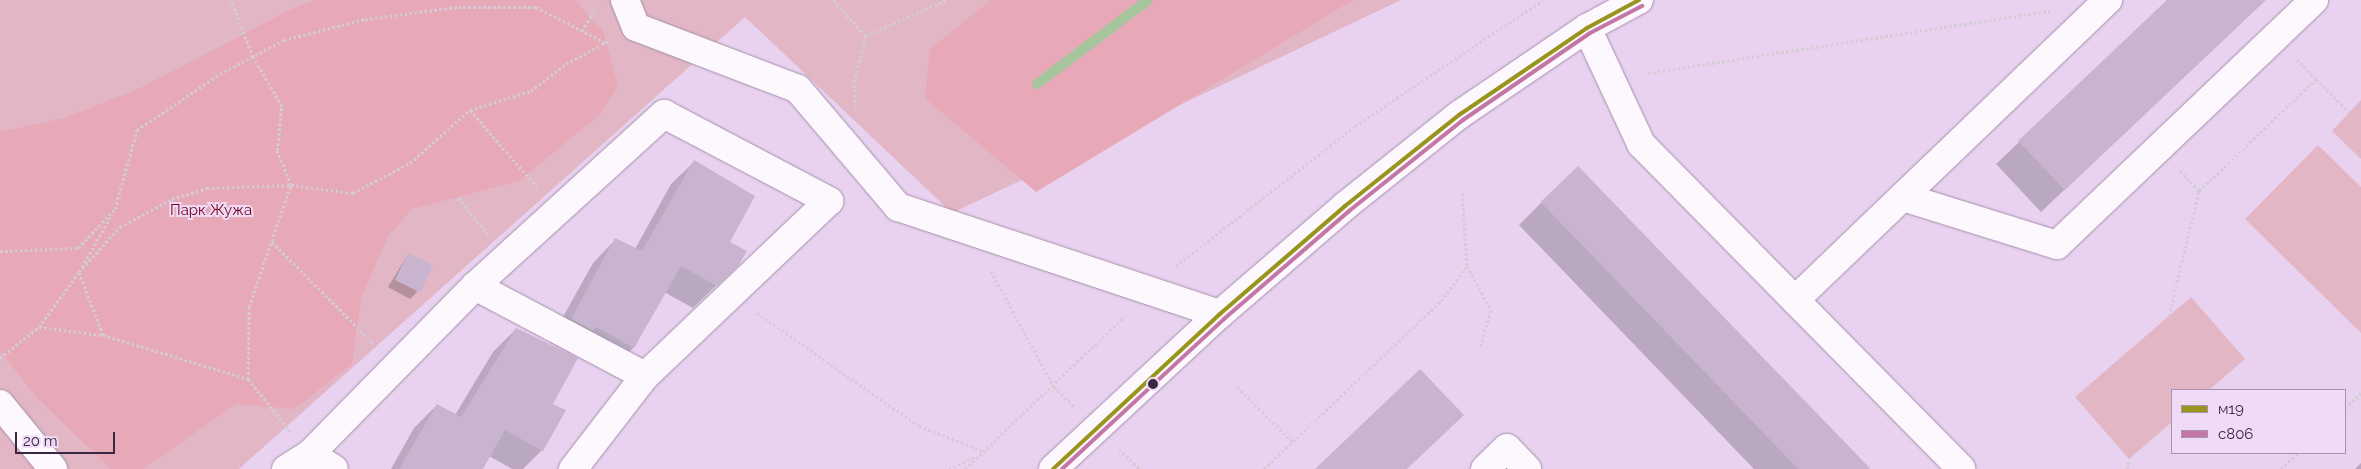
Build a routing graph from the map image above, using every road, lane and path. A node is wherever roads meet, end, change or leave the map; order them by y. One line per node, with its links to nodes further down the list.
1 (231, 0): 14 (path)
2 (626, 0): 25 (street)
3 (833, 0): 13 (path)
4 (946, 0): 13 (path)
5 (1544, 0): 32 (path)
6 (1639, 0): 11 (street)
7 (2108, 0): 21 (street)
8 (2314, 0): 21 (street)
9 (597, 6): 12 (path)
10 (2056, 10): 15 (path)
11 (1587, 28): 34 (street); 35 (street)
12 (582, 31): 14 (path); 16 (path)
13 (866, 36): 17 (path)
14 (253, 57): 19 (path); 23 (path)
15 (1648, 73)
16 (470, 110): 19 (path); 24 (path)
17 (856, 110)
18 (2349, 112): 36 (path)
19 (291, 185): 26 (path); 30 (path)
20 (1462, 193): 29 (path)
21 (1903, 196): 34 (street)
22 (458, 198): 28 (path)
23 (115, 209): 27 (path); 30 (path)
24 (558, 212): 28 (street); 33 (street)
25 (964, 228): 32 (street); 44 (path)
26 (272, 242): 41 (path); 43 (path)
27 (0, 251)
28 (508, 257): 31 (street)
29 (1466, 266): 39 (path); 49 (path)
30 (79, 272): 37 (path); 38 (path)
31 (475, 286): 41 (street); 42 (street)
32 (1152, 289): 35 (street); 44 (path)
33 (730, 295): 42 (street); 50 (path)
34 (1795, 300): 65 (street)
35 (1220, 314): 61 (street)
36 (2170, 316)
37 (39, 328): 38 (path); 40 (path)
38 (103, 335): 43 (path)
39 (1480, 348)
40 (0, 358)
41 (397, 366): 51 (street)
42 (645, 376): 58 (street)
43 (248, 379): 51 (path)
44 (1054, 387): 50 (path)
45 (1237, 387): 49 (path)
46 (2361, 393): 48 (path)
47 (0, 404): 55 (street)
48 (2346, 407)
49 (1292, 442): 62 (path)
50 (983, 451): 53 (path)
51 (310, 454): 56 (street); 57 (street)
52 (2297, 454): 67 (path)
53 (979, 455): 59 (path); 60 (path)
54 (2130, 460): 66 (path)
55 (53, 469)
56 (286, 469)
57 (334, 469)
58 (573, 469)
59 (949, 469)
60 (965, 469)
61 (1053, 469)
62 (1264, 469)
63 (1485, 469): 64 (street)
64 (1527, 469)
65 (1961, 469)
66 (2127, 469)
67 (2282, 469)

